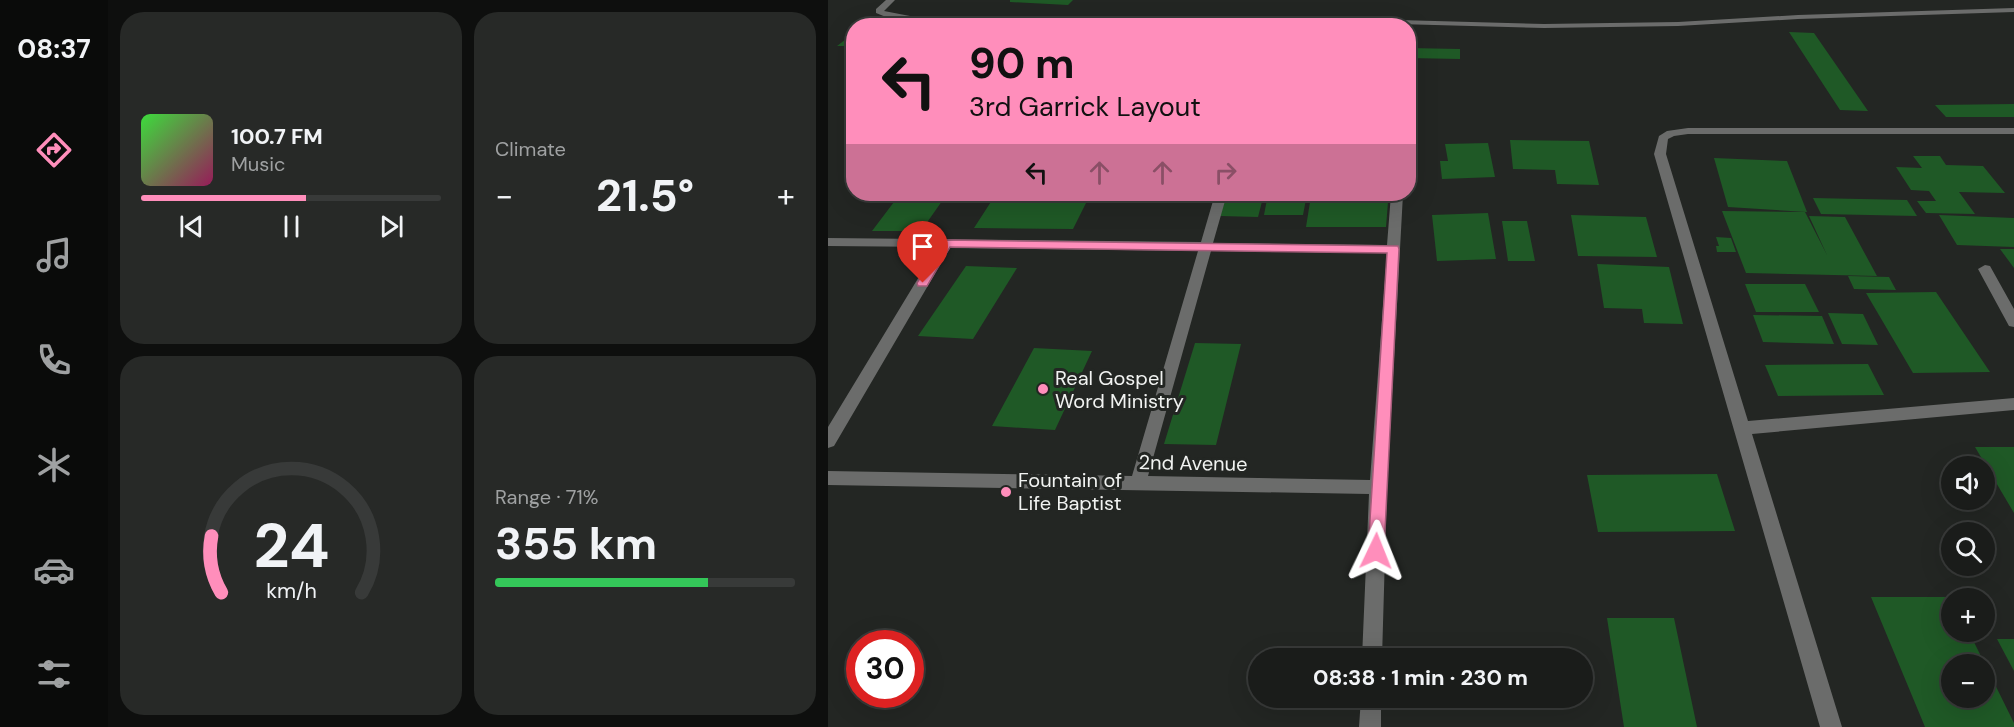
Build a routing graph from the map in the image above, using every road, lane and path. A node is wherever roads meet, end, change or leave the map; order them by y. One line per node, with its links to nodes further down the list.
1 (891, 0): 3 (lane)
2 (2014, 10): 4 (lane)
3 (910, 18)
4 (1416, 22)
5 (2014, 131): 15 (street)
6 (1219, 201): 10 (street)
7 (1396, 201): 11 (street)
8 (828, 242): 9 (street)
9 (946, 243): 10 (street); 16 (street)
10 (1206, 247): 11 (street); 18 (street)
11 (1393, 249): 19 (street)
12 (1985, 269): 13 (street)
13 (2014, 322)
14 (2014, 404): 15 (street)
15 (1743, 428): 23 (street)
16 (828, 441)
17 (828, 478): 18 (street, 2nd Avenue)
18 (1138, 483): 19 (street, 2nd Avenue)
19 (1378, 487): 20 (street)
20 (1372, 648)
21 (1371, 708): 22 (street)
22 (1370, 727)
23 (1831, 727)

